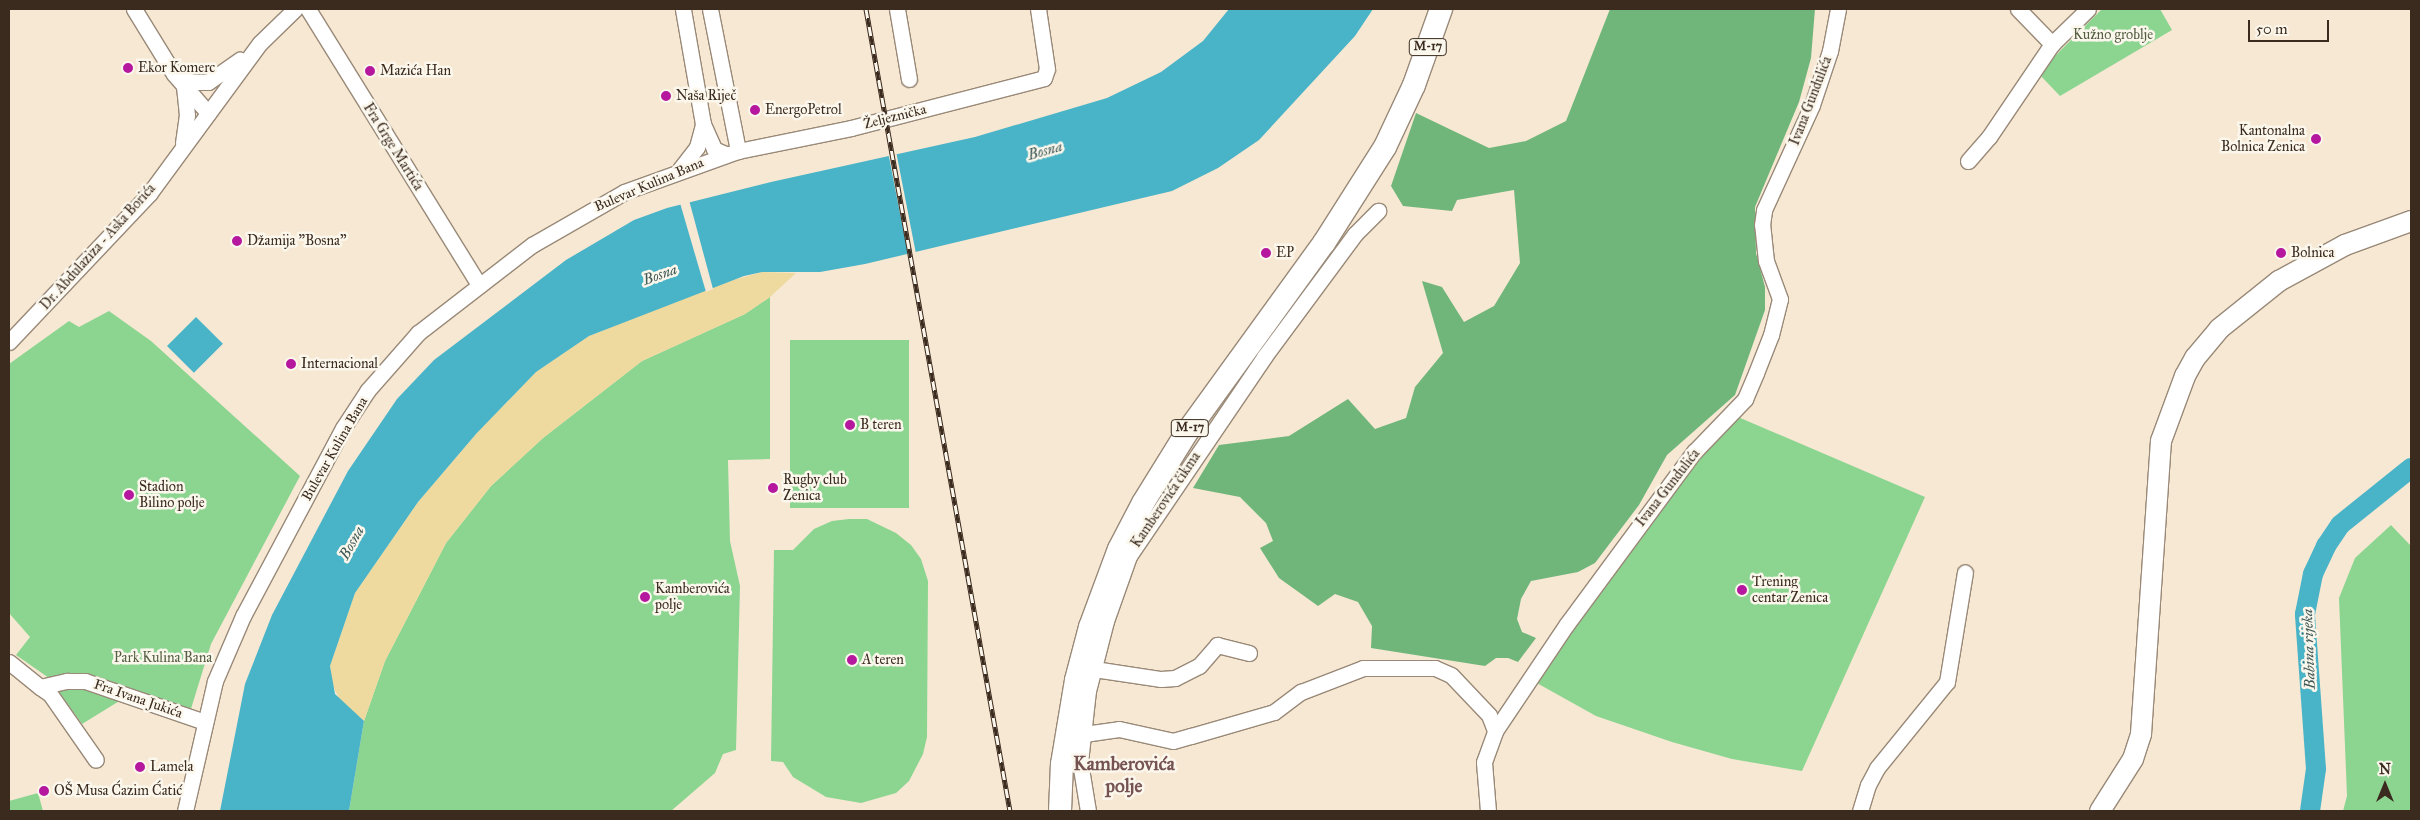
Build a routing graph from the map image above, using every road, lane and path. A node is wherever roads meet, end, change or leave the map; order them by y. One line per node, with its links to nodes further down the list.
1 (134, 9): 14 (street)
2 (295, 9): 12 (street)
3 (308, 9): 25 (street, Fra Grge Martića)
4 (683, 9): 18 (street)
5 (710, 9): 20 (street)
6 (897, 9): 15 (street)
7 (1038, 9): 20 (street, Željeznička)
8 (1441, 9): 37 (highway, M-17)
9 (1838, 9): 33 (street, Ivana Gundulića)
10 (2018, 9): 13 (street)
11 (2088, 9): 13 (street)
12 (260, 43): 14 (street); 17 (street)
13 (2052, 44): 21 (street)
14 (174, 74): 16 (street)
15 (909, 79)
16 (184, 88): 17 (street); 19 (street)
17 (208, 113): 19 (street, Dr. Abdulaziza - Aska Borića)
18 (703, 124): 20 (street); 22 (street)
19 (182, 147): 26 (street, Dr. Abdulaziza - Aska Borića)
20 (732, 152): 22 (street, Bulevar Kulina Bana)
21 (1968, 161)
22 (678, 171): 25 (street, Bulevar Kulina Bana)
23 (1378, 211): 30 (street, Kamberovića čikma)
24 (2411, 221): 41 (main road)
25 (479, 285): 32 (street, Bulevar Kulina Bana)
26 (9, 339)
27 (1965, 572): 40 (street)
28 (1249, 653): 30 (street)
29 (9, 662): 31 (street)
30 (1094, 669): 34 (street, Kamberovića čikma)
31 (40, 687): 32 (street, Fra Ivana Jukića); 35 (street)
32 (205, 722): 36 (street, Bulevar Kulina Bana)
33 (1495, 730): 34 (street); 39 (street, Ivana Gundulića)
34 (1084, 734): 38 (street, Kamberovića čikma)
35 (96, 760)
36 (185, 811)
37 (1060, 811)
38 (1088, 811)
39 (1488, 811)
40 (1860, 811)
41 (2100, 811)

